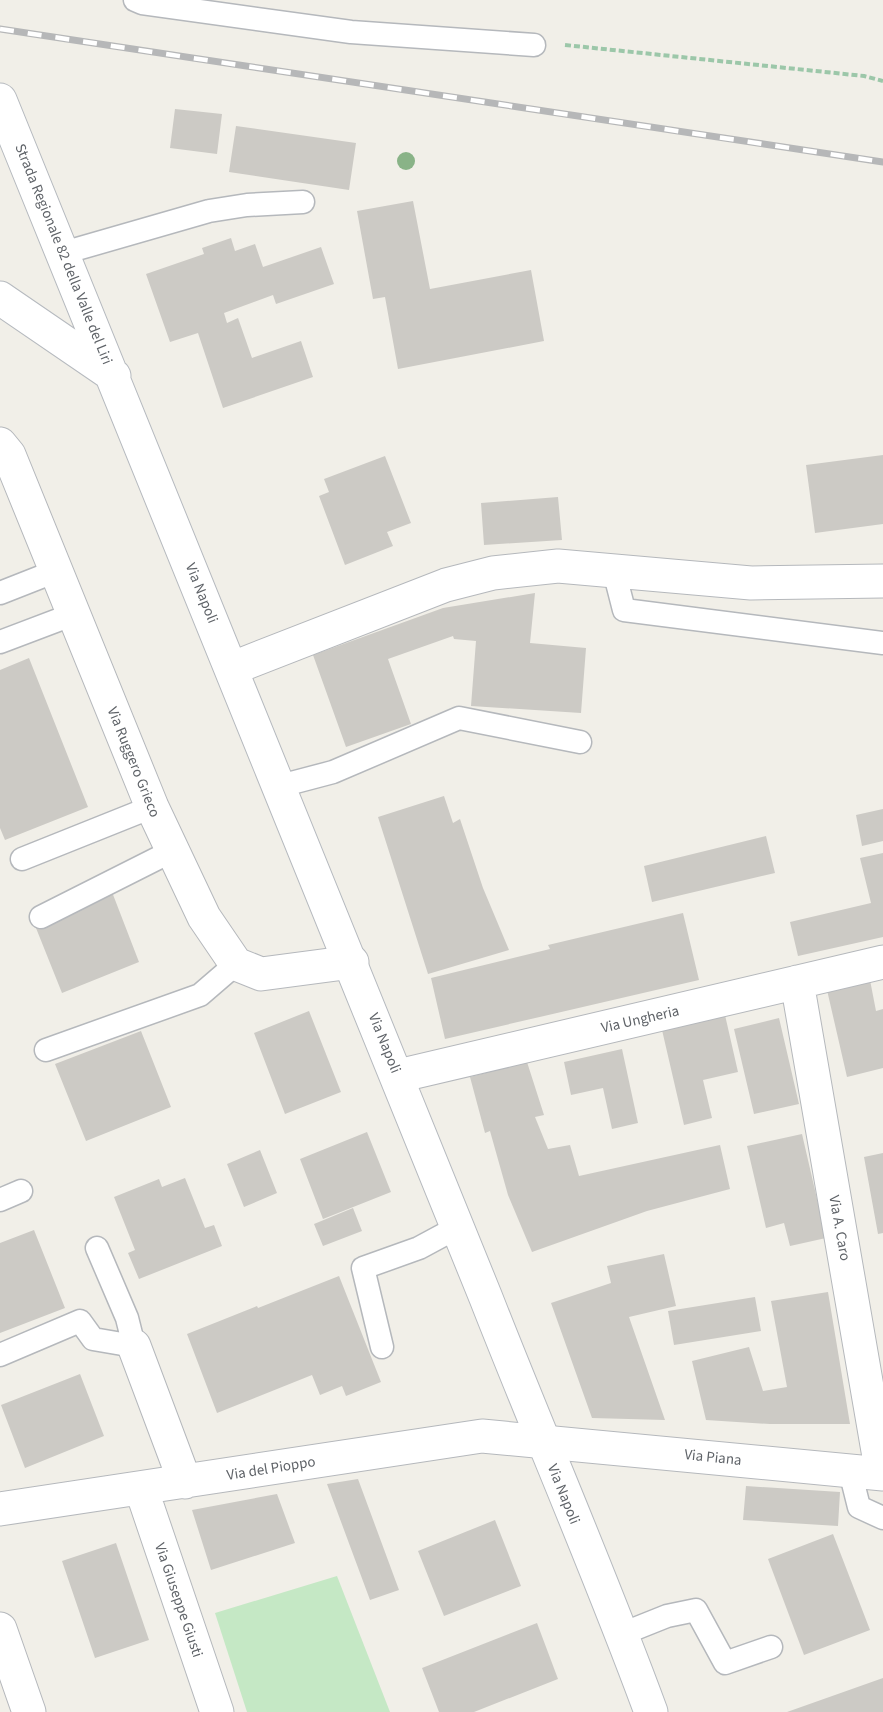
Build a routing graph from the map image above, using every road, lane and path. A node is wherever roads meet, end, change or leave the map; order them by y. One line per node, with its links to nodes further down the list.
1 (135, 0): 2 (lane)
2 (534, 45): 3 (path)
3 (883, 81)
4 (0, 100): 6 (street, Strada Regionale 82 della Valle del Liri)
5 (303, 202): 6 (lane)
6 (63, 253): 8 (street, Strada Regionale 82 della Valle del Liri)
7 (0, 298): 8 (street)
8 (114, 376): 17 (street, Via Napoli)
9 (0, 444): 10 (street, Via Ruggero Grieco)
10 (56, 571): 13 (lane); 14 (street, Via Ruggero Grieco)
11 (614, 571): 12 (street); 16 (lane); 17 (street)
12 (883, 581)
13 (0, 593)
14 (74, 614): 15 (lane); 20 (street, Via Ruggero Grieco)
15 (0, 642)
16 (883, 643)
17 (232, 668): 19 (street, Via Napoli)
18 (580, 742): 19 (lane)
19 (280, 786): 24 (street, Via Napoli)
20 (152, 807): 21 (street, Via Ruggero Grieco); 22 (lane)
21 (172, 850): 23 (lane); 26 (street, Via Ruggero Grieco)
22 (22, 859)
23 (41, 917)
24 (352, 962): 26 (street); 29 (street, Via Napoli)
25 (883, 962): 27 (street, Via Ungheria)
26 (236, 964): 28 (lane)
27 (797, 982): 29 (street, Via Ungheria); 39 (street, Via A. Caro)
28 (46, 1050)
29 (398, 1076): 32 (street, Via Napoli)
30 (21, 1191): 31 (lane)
31 (0, 1200)
32 (458, 1227): 35 (lane); 37 (street, Via Napoli)
33 (97, 1248): 34 (lane)
34 (134, 1346): 36 (lane); 40 (street)
35 (382, 1347)
36 (0, 1355)
37 (542, 1441): 38 (street, Via Piana); 40 (street, Via del Pioppo); 45 (street, Via Napoli)
38 (850, 1471): 39 (street, Via Piana); 43 (lane)
39 (883, 1474)
40 (185, 1482): 41 (street, Via del Pioppo)
41 (141, 1488): 42 (street, Via del Pioppo); 48 (street, Via Giuseppe Giusti)
42 (0, 1509)
43 (883, 1518)
44 (0, 1629): 47 (street)
45 (622, 1634): 46 (lane); 49 (street, Via Napoli)
46 (771, 1647)
47 (29, 1712)
48 (217, 1712)
49 (651, 1712)

